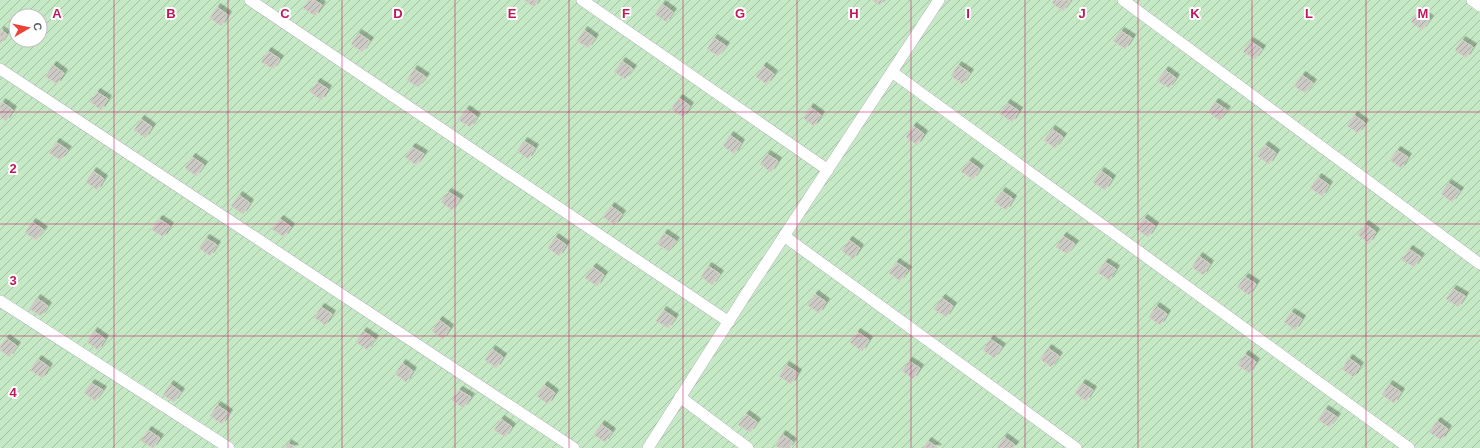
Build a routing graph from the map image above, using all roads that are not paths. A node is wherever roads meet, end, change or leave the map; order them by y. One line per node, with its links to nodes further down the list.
1 (250, 0): 13 (lane)
2 (582, 0): 9 (lane)
3 (1123, 0): 11 (lane)
4 (1472, 0): 6 (lane)
5 (935, 2): 8 (lane)
6 (1480, 6)
7 (0, 70): 16 (lane)
8 (892, 72): 9 (lane); 20 (lane)
9 (828, 170): 10 (lane)
10 (784, 236): 13 (lane); 19 (lane)
11 (1480, 264)
12 (0, 301): 15 (lane)
13 (729, 322): 14 (lane)
14 (680, 397): 17 (lane); 18 (lane)
15 (229, 448)
16 (574, 448)
17 (648, 448)
18 (748, 448)
19 (1076, 448)
20 (1410, 448)

